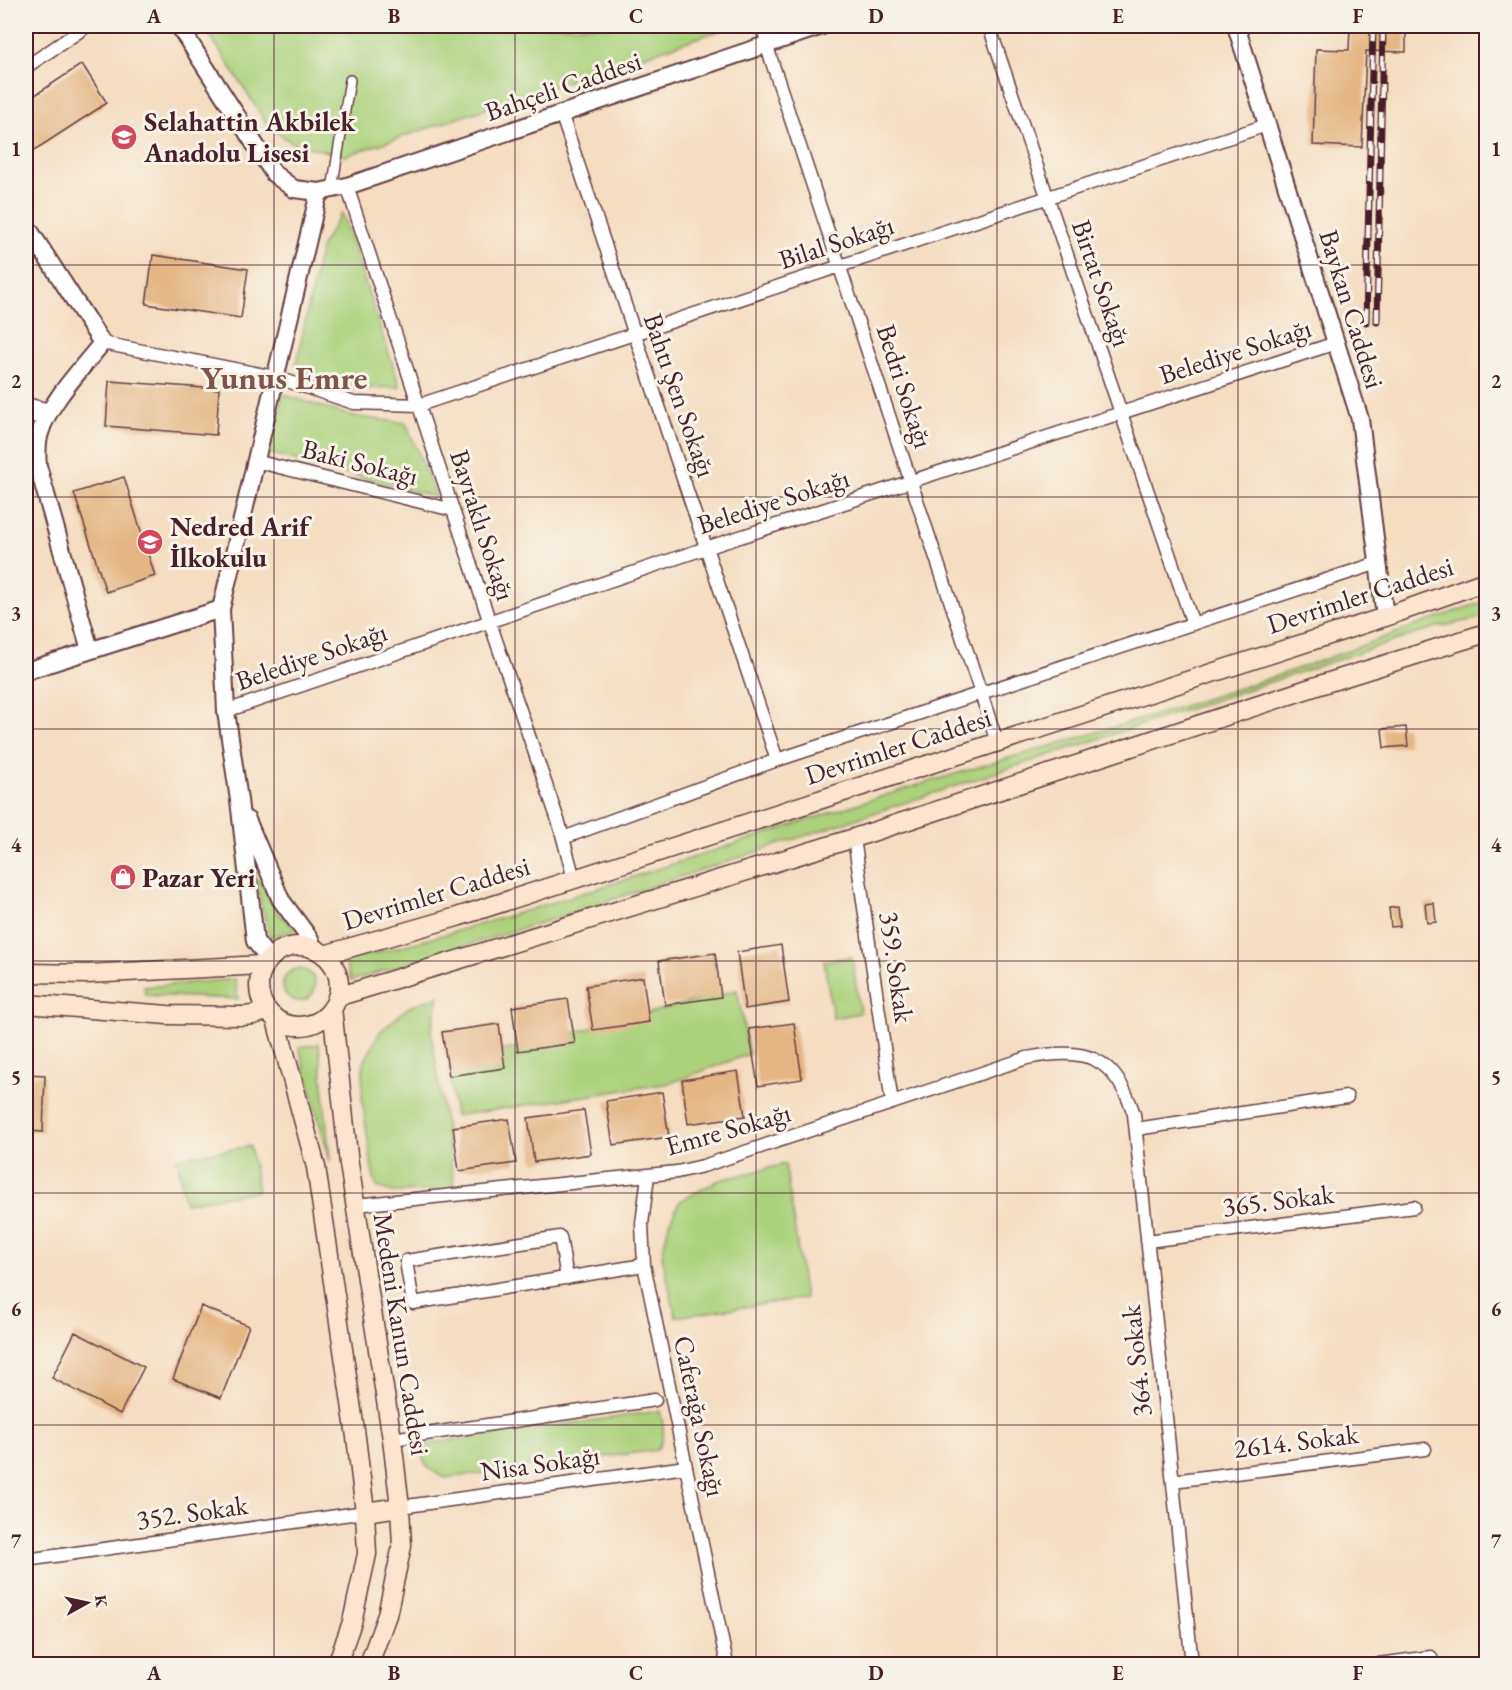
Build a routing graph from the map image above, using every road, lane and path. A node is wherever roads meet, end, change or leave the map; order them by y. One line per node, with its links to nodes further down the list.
1 (87, 26): 8 (street)
2 (179, 26): 12 (street)
3 (761, 26): 7 (street)
4 (822, 26): 7 (street, Bahçeli Caddesi)
5 (989, 26): 13 (street, Birtat Sokağı)
6 (1236, 26): 11 (street, Baykan Caddesi)
7 (766, 44): 10 (street, Bahçeli Caddesi); 15 (street, Bedri Sokağı)
8 (26, 68)
9 (350, 80): 12 (street)
10 (561, 114): 12 (street, Bahçeli Caddesi); 16 (street, Bahtı Şen Sokağı)
11 (1267, 125): 13 (street, Bilal Sokağı); 18 (street, Baykan Caddesi)
12 (333, 189): 19 (street); 21 (street, Bayraklı Sokağı)
13 (1047, 197): 15 (street, Bilal Sokağı); 23 (street, Birtat Sokağı)
14 (26, 225): 17 (street)
15 (840, 266): 16 (street, Bilal Sokağı); 26 (street, Bedri Sokağı)
16 (634, 334): 21 (street, Bilal Sokağı); 28 (street, Bahtı Şen Sokağı)
17 (102, 343): 19 (street); 22 (street)
18 (1336, 343): 23 (street, Belediye Sokağı); 29 (street, Baykan Caddesi)
19 (275, 377): 21 (street); 25 (street)
20 (26, 404): 22 (street)
21 (419, 405): 27 (street, Bayraklı Sokağı)
22 (50, 410): 24 (street); 36 (street)
23 (1121, 413): 26 (street, Belediye Sokağı); 34 (street, Birtat Sokağı)
24 (26, 419)
25 (255, 461): 27 (street, Baki Sokağı); 31 (street)
26 (911, 481): 28 (street, Belediye Sokağı); 38 (street, Bedri Sokağı)
27 (453, 510): 33 (street, Bayraklı Sokağı)
28 (706, 548): 33 (street, Belediye Sokağı); 41 (street, Bahtı Şen Sokağı)
29 (1378, 563): 32 (street, Baykan Caddesi); 34 (street)
30 (1486, 581): 32 (main road, Devrimler Caddesi)
31 (221, 609): 36 (street); 39 (street)
32 (1385, 616): 40 (main road, Devrimler Caddesi)
33 (489, 620): 39 (street, Belediye Sokağı); 43 (street, Bayraklı Sokağı)
34 (1193, 624): 38 (street)
35 (1486, 633): 44 (main road)
36 (90, 650): 37 (street)
37 (26, 671)
38 (981, 693): 40 (street, Bedri Sokağı); 41 (street)
39 (226, 711): 42 (street)
40 (997, 742): 45 (main road, Devrimler Caddesi)
41 (777, 760): 43 (street)
42 (239, 800): 46 (street); 47 (street)
43 (563, 838): 45 (street, Bayraklı Sokağı)
44 (854, 838): 49 (main road); 54 (street, 359. Sokak)
45 (574, 879): 46 (main road, Devrimler Caddesi)
46 (319, 952): 47 (main road); 49 (main road)
47 (267, 962): 48 (main road); 51 (main road)
48 (26, 973)
49 (335, 1003): 51 (main road); 57 (main road, Medeni Kanun Caddesi)
50 (26, 1004): 51 (main road)
51 (272, 1015): 68 (main road)
52 (1103, 1064): 54 (street, Emre Sokağı); 55 (street, 364. Sokak)
53 (1347, 1097): 55 (street)
54 (892, 1103): 56 (street, Emre Sokağı)
55 (1136, 1129): 59 (street, 364. Sokak)
56 (648, 1175): 57 (street, Emre Sokağı); 60 (street, Caferağa Sokağı)
57 (356, 1205): 63 (main road, Medeni Kanun Caddesi)
58 (1414, 1207): 59 (street, 365. Sokak)
59 (1148, 1240): 66 (street, 364. Sokak)
60 (644, 1265): 61 (street); 65 (street, Caferağa Sokağı)
61 (567, 1278): 61 (street)
62 (655, 1400): 63 (street)
63 (392, 1439): 67 (main road, Medeni Kanun Caddesi)
64 (1425, 1449): 66 (street, 2614. Sokak)
65 (686, 1467): 67 (street, Nisa Sokağı); 73 (street, Caferağa Sokağı)
66 (1173, 1481): 74 (street, 364. Sokak)
67 (400, 1507): 68 (main road); 72 (main road, Medeni Kanun Caddesi)
68 (365, 1512): 69 (street, 352. Sokak); 71 (main road)
69 (26, 1560)
70 (1431, 1657): 75 (street)
71 (337, 1665)
72 (369, 1665)
73 (727, 1665)
74 (1192, 1665)
75 (1379, 1665)

